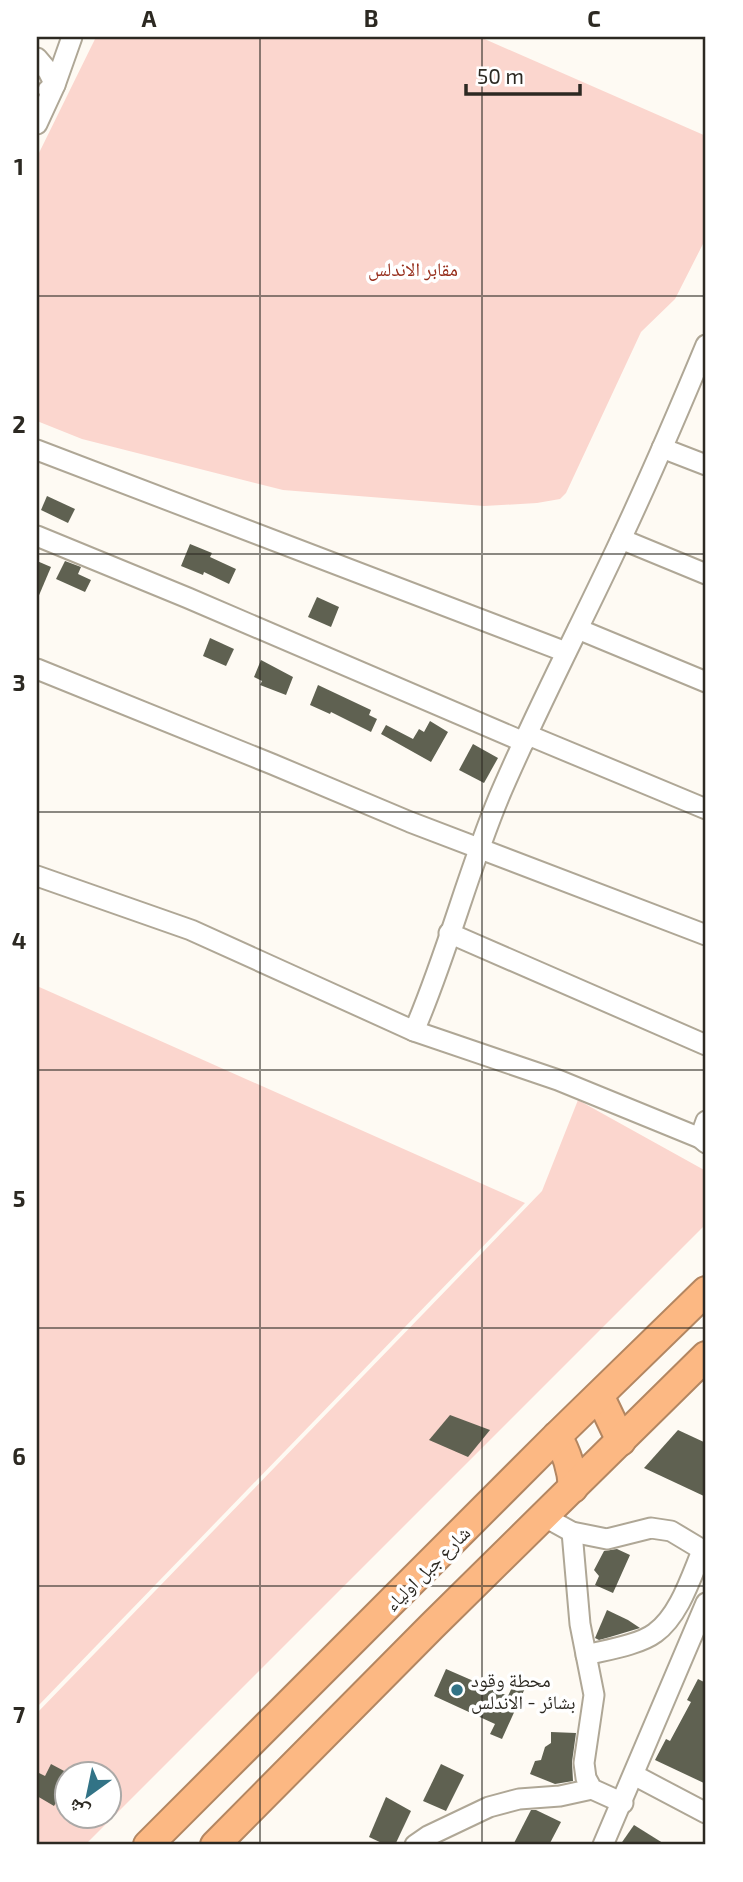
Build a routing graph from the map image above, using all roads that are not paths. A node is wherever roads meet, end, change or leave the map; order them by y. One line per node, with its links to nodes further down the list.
1 (72, 37): 3 (street)
2 (37, 58): 3 (street)
3 (55, 85): 4 (street); 5 (street)
4 (37, 98)
5 (37, 124)
6 (706, 345): 7 (street)
7 (662, 448): 9 (street); 11 (street)
8 (37, 450): 14 (street)
9 (706, 465)
10 (37, 536): 17 (street)
11 (621, 539): 12 (street); 13 (street)
12 (706, 574)
13 (578, 629): 14 (street); 16 (street)
14 (566, 652): 17 (street)
15 (37, 669): 19 (street)
16 (706, 682)
17 (526, 738): 18 (street); 19 (street)
18 (706, 809)
19 (478, 849): 21 (street); 22 (street)
20 (39, 878): 23 (street)
21 (449, 933): 23 (street); 24 (street)
22 (706, 935)
23 (414, 1031): 25 (street)
24 (706, 1045)
25 (704, 1134)
26 (706, 1291): 28 (highway, شارع جبل اولياء)
27 (706, 1356): 30 (highway)
28 (600, 1397): 29 (highway, شارع جبل اولياء); 30 (highway)
29 (557, 1436): 31 (highway); 41 (highway, شارع جبل اولياء)
30 (621, 1441): 31 (highway)
31 (573, 1488): 32 (highway)
32 (543, 1516): 33 (street); 42 (highway)
33 (572, 1532): 34 (street); 36 (street)
34 (704, 1552): 36 (street)
35 (706, 1603): 37 (street)
36 (586, 1655): 38 (street)
37 (634, 1775): 39 (street); 40 (street)
38 (592, 1789): 39 (street); 43 (street)
39 (623, 1803): 44 (street)
40 (706, 1812)
41 (148, 1845)
42 (215, 1845)
43 (415, 1845)
44 (603, 1845)

